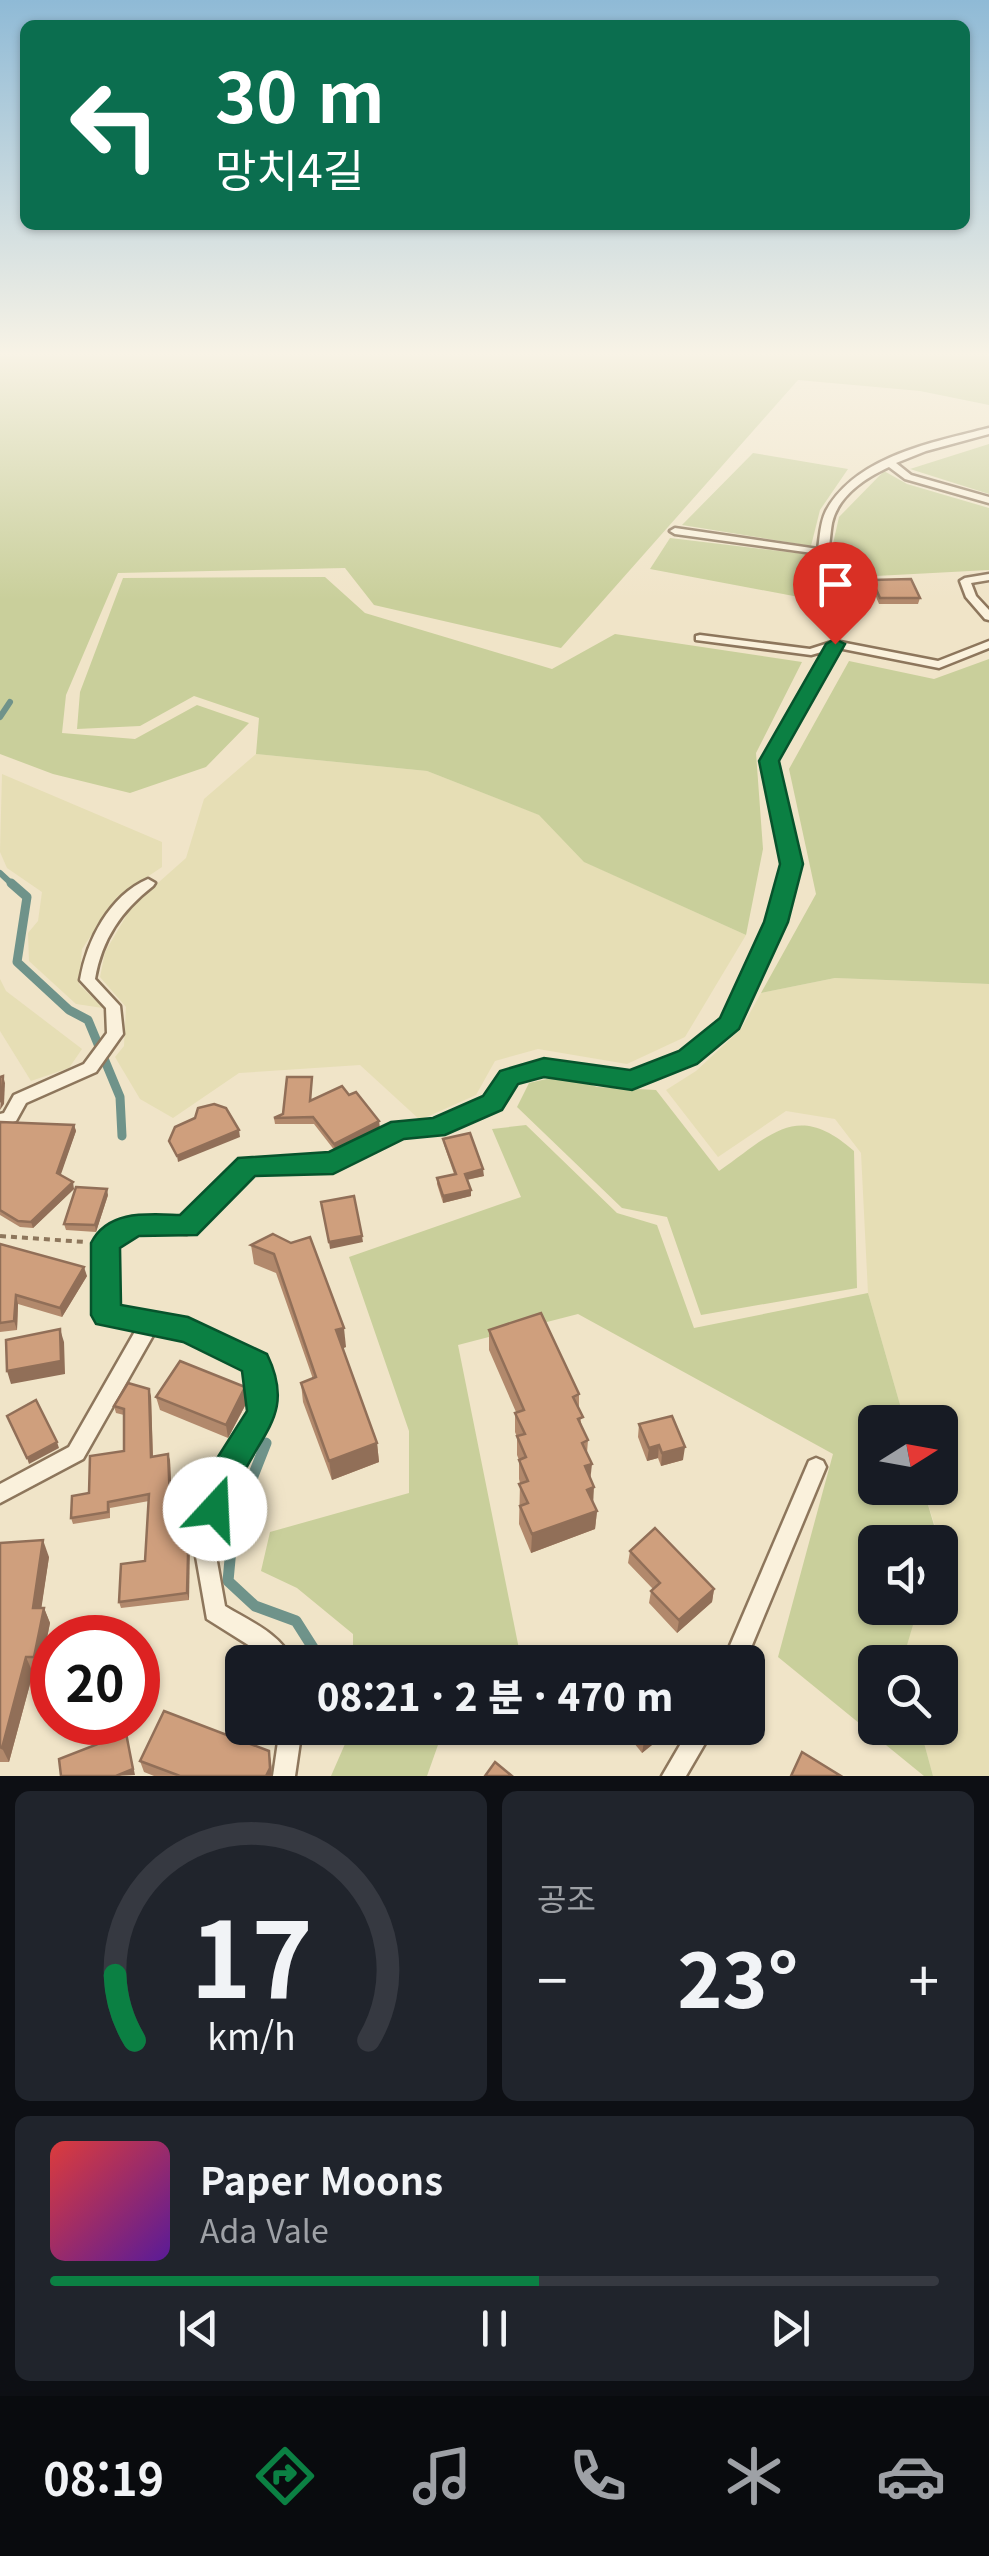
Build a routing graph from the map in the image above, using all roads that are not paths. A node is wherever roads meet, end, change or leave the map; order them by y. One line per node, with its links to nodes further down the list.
1 (977, 435): 2 (lane)
2 (890, 463): 3 (lane); 4 (lane)
3 (989, 500)
4 (675, 532)
5 (989, 577): 6 (lane)
6 (989, 617)
7 (700, 638): 8 (lane)
8 (835, 644): 9 (lane); 12 (lane)
9 (989, 644)
10 (148, 884): 11 (lane)
11 (0, 1120)
12 (150, 1323): 14 (lane); 15 (lane)
13 (816, 1467): 16 (lane)
14 (0, 1494)
15 (268, 1645)
16 (741, 1645)
17 (289, 1745): 19 (lane)
18 (692, 1745): 20 (lane)
19 (284, 1776)
20 (673, 1776)

